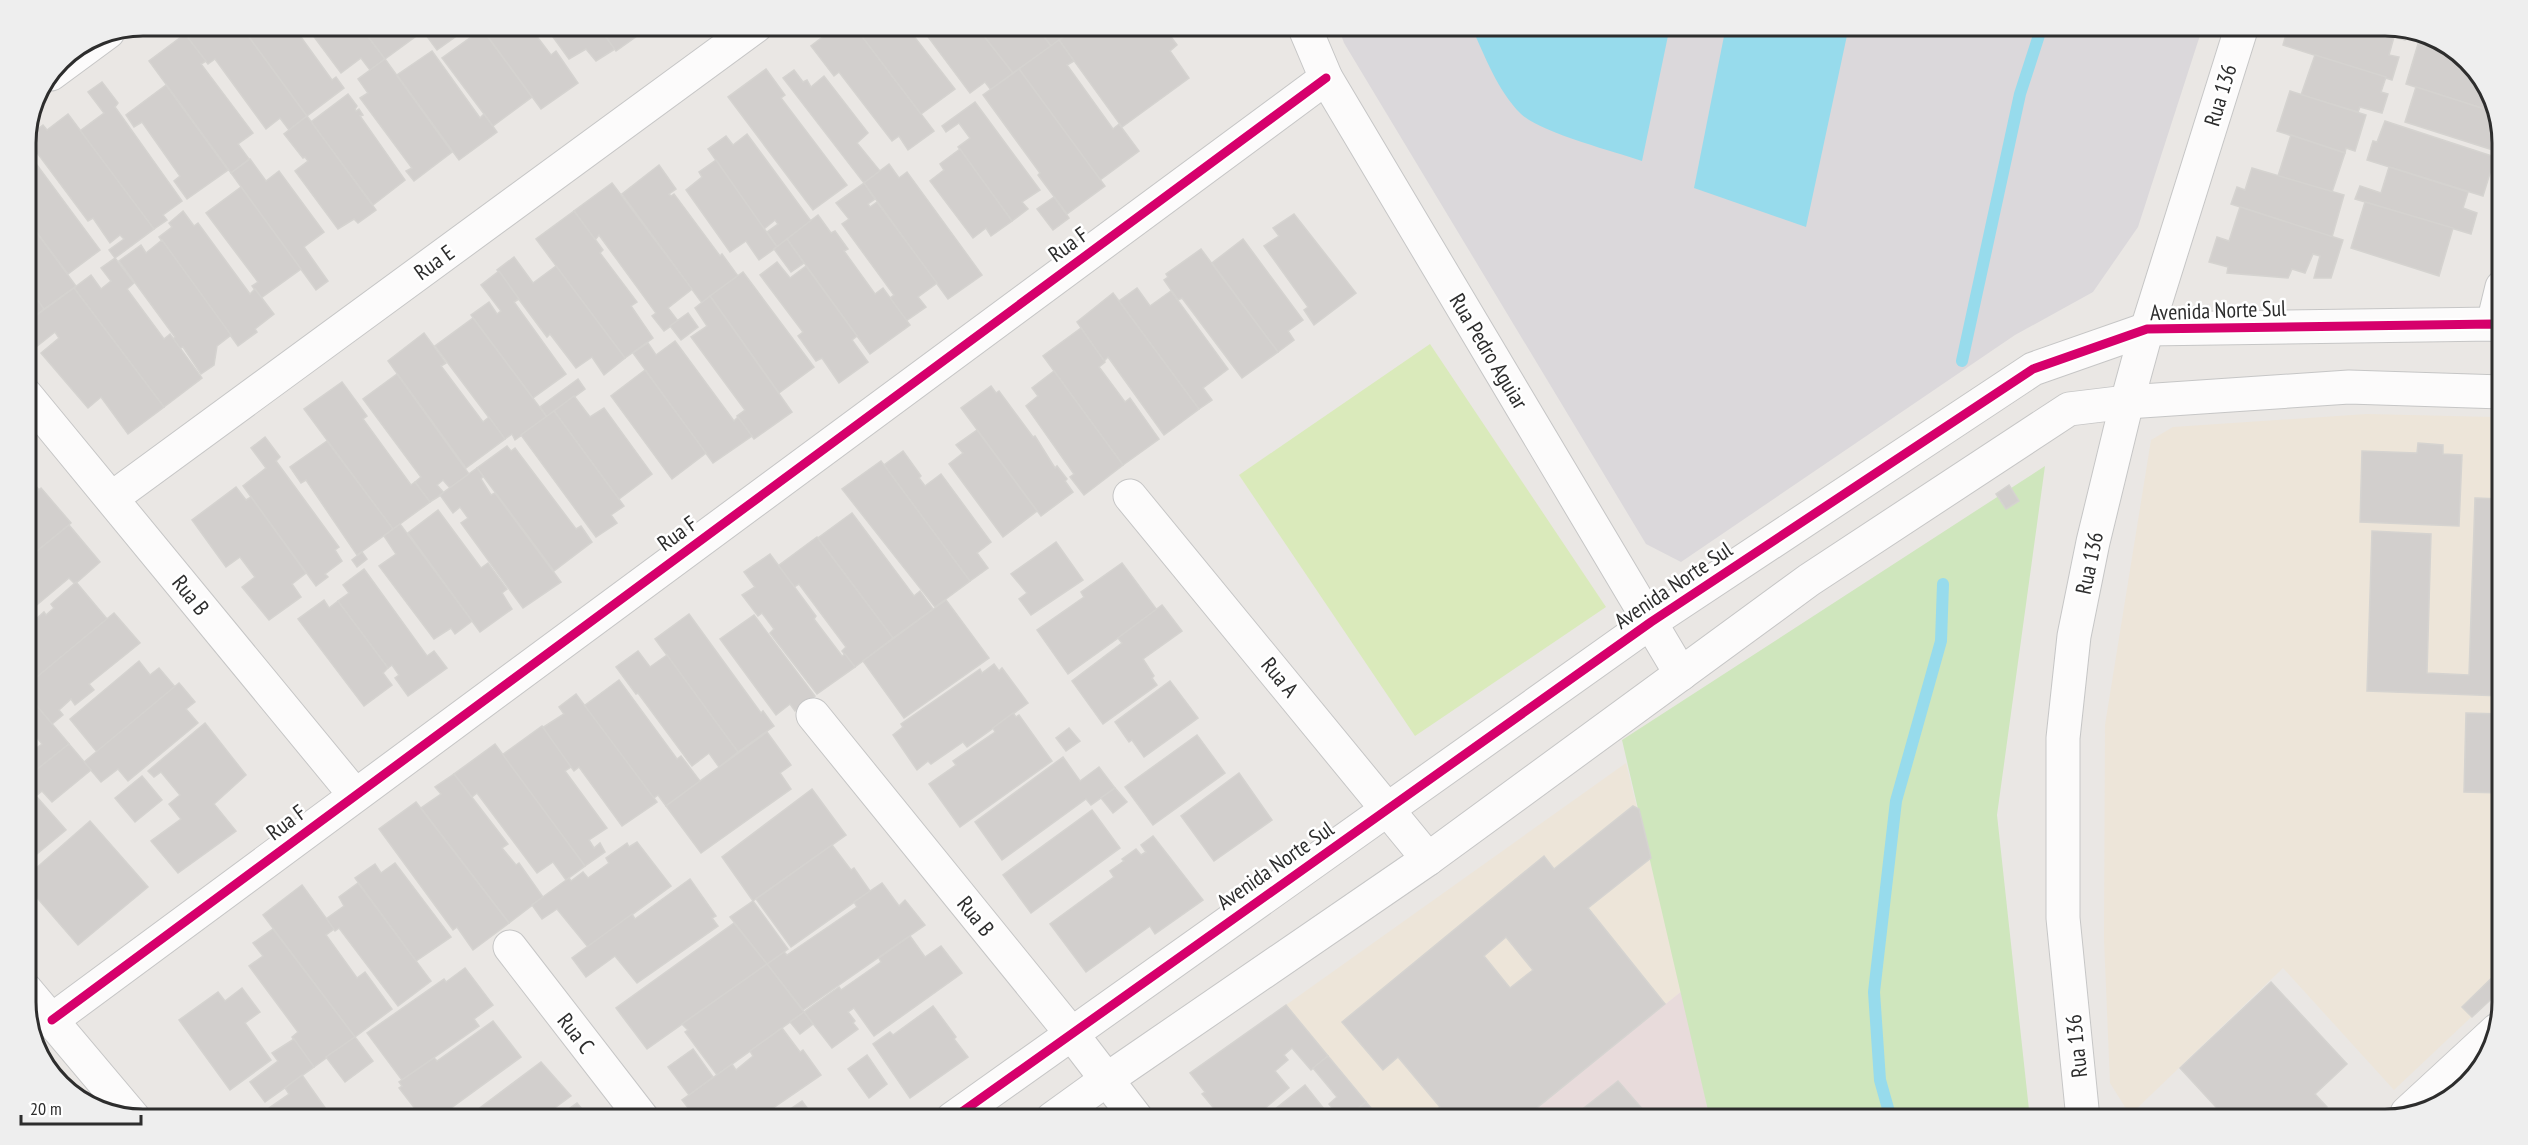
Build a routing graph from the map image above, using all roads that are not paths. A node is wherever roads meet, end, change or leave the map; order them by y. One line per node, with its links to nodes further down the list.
1 (742, 36): 11 (street, Rua E)
2 (1308, 36): 4 (street, Rua Pedro Aguiar)
3 (2239, 36): 6 (street, Rua 136)
4 (1326, 78): 12 (street, Rua Pedro Aguiar); 15 (street, Rua F)
5 (2492, 325): 6 (street, Avenida Norte Sul)
6 (2147, 329): 8 (street, Rua 136); 12 (street, Avenida Norte Sul)
7 (2492, 392): 8 (street)
8 (2127, 402): 13 (street); 30 (street, Rua 136)
9 (36, 407): 11 (street, Rua B)
10 (1130, 496): 16 (street, Rua A)
11 (112, 498): 15 (street, Rua B)
12 (1651, 622): 13 (street, Rua Pedro Aguiar); 16 (street, Avenida Norte Sul)
13 (1681, 674): 17 (street)
14 (813, 715): 21 (street, Rua B)
15 (355, 795): 20 (street, Rua F)
16 (1389, 809): 17 (street, Rua A); 21 (street, Avenida Norte Sul)
17 (1428, 859): 23 (street)
18 (510, 947): 26 (street, Rua C)
19 (36, 1002): 20 (street)
20 (52, 1020): 25 (street)
21 (1071, 1033): 23 (street, Rua B); 27 (street, Avenida Norte Sul)
22 (2484, 1042): 24 (street)
23 (1106, 1080): 28 (street); 29 (street, Rua B)
24 (2417, 1103)
25 (124, 1107)
26 (635, 1109)
27 (966, 1109)
28 (1066, 1109)
29 (1129, 1109)
30 (2082, 1109)

